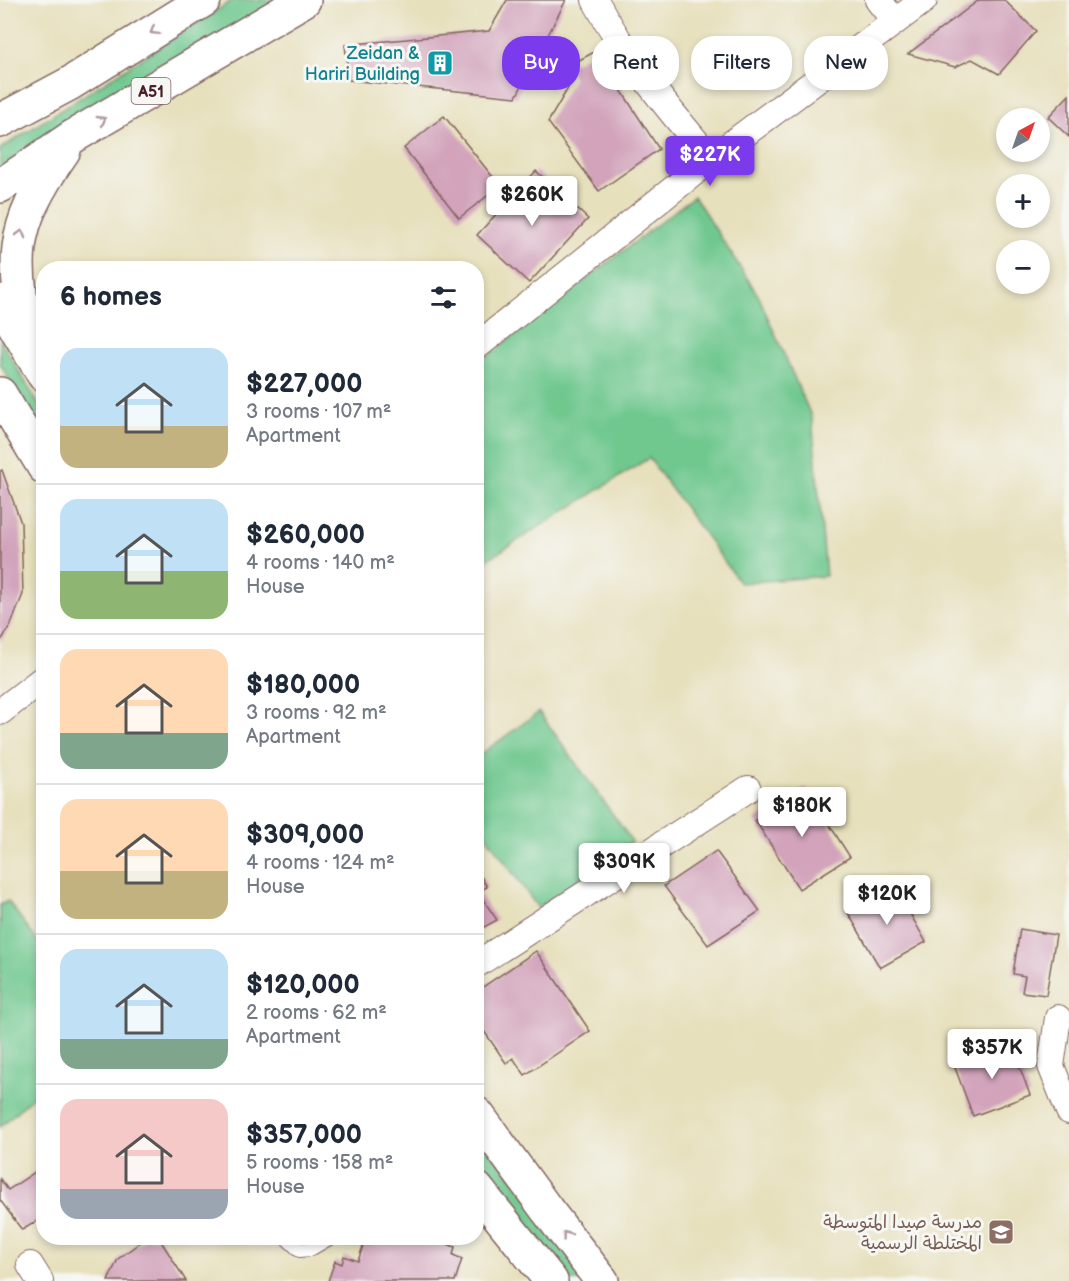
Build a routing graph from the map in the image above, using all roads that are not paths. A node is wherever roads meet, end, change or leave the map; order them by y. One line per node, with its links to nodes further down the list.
1 (204, 0): 7 (main road, one-way to 7)
2 (304, 0): 8 (main road, A51, one-way to 2)
3 (595, 0): 9 (street)
4 (878, 0): 6 (street)
5 (924, 0): 6 (street)
6 (894, 20): 9 (street)
7 (0, 121)
8 (74, 136): 10 (main road, A51); 13 (main road, one-way to 8)
9 (711, 159): 12 (street)
10 (0, 186)
11 (0, 301): 14 (main road)
12 (484, 340)
13 (36, 360)
14 (36, 362)
15 (1, 398): 16 (main road)
16 (36, 455)
17 (36, 684): 18 (street)
18 (0, 712)
19 (747, 789): 20 (street)
20 (484, 959)
21 (1058, 1018): 22 (street)
22 (1069, 1111)
23 (484, 1124): 28 (main road, one-way to 23)
24 (484, 1198): 27 (main road)
25 (295, 1245): 26 (lane)
26 (317, 1245)
27 (551, 1281)
28 (602, 1281)

